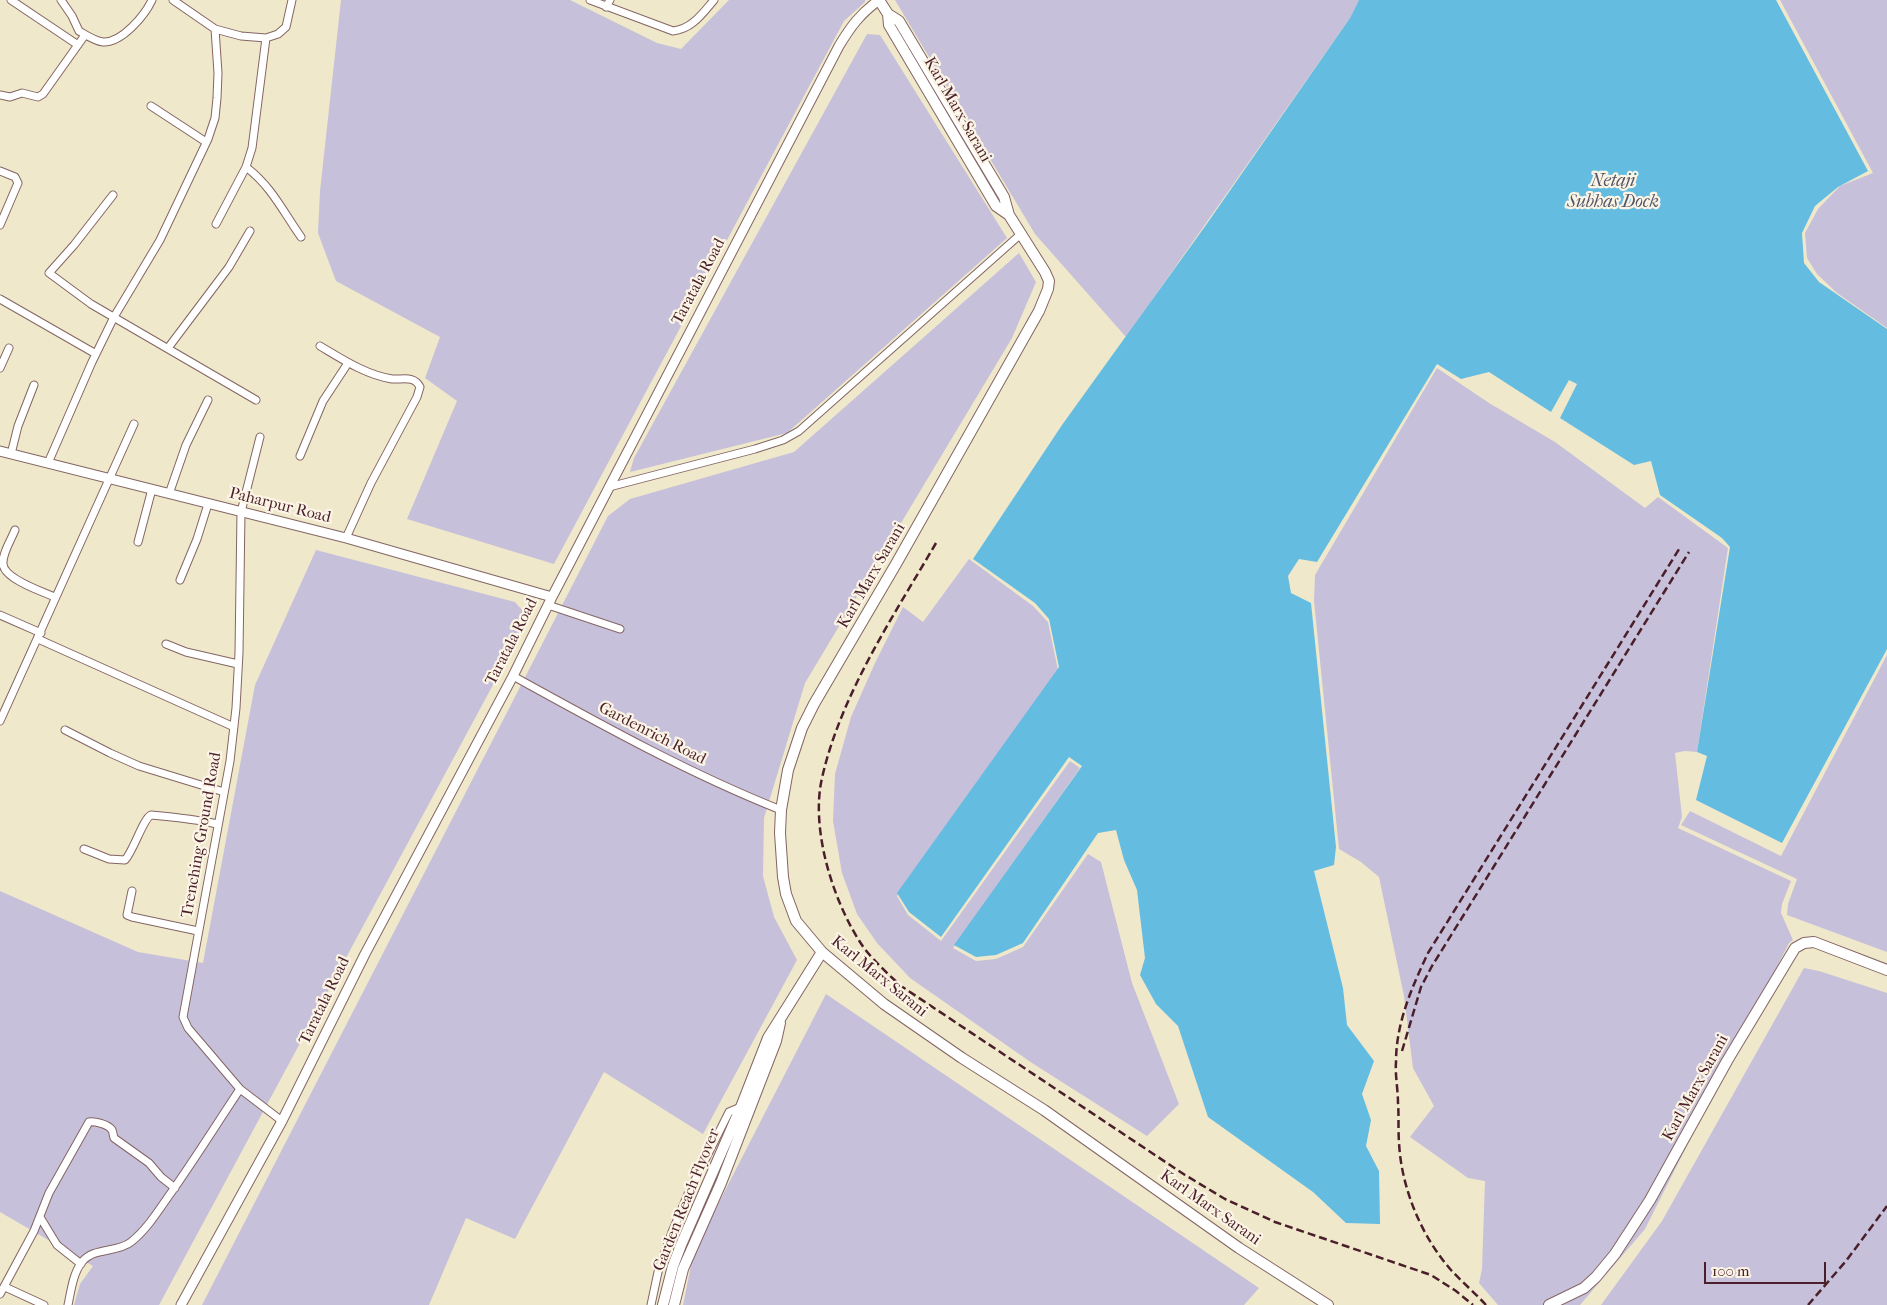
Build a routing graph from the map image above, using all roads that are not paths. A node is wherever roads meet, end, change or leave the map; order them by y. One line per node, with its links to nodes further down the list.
1 (11, 0): 13 (street)
2 (61, 0): 11 (street)
3 (152, 0): 11 (street)
4 (172, 0): 10 (street)
5 (292, 0): 12 (street)
6 (590, 0): 9 (street)
7 (714, 0): 9 (street)
8 (879, 0): 23 (main road, Karl Marx Sarani); 43 (street, Taratala Road)
9 (608, 4)
10 (215, 29): 12 (street); 16 (street)
11 (85, 35): 13 (street)
12 (266, 38): 17 (street)
13 (78, 45): 14 (street)
14 (0, 95)
15 (151, 106): 16 (street)
16 (206, 142): 26 (street)
17 (246, 167): 20 (street); 24 (street)
18 (0, 171): 21 (street)
19 (113, 195): 26 (street)
20 (216, 224)
21 (0, 225)
22 (250, 230): 29 (street)
23 (1022, 233): 43 (street); 64 (main road, Karl Marx Sarani)
24 (301, 237)
25 (0, 299): 30 (street)
26 (114, 317): 29 (street); 30 (street)
27 (320, 346): 31 (street)
28 (9, 348): 32 (street)
29 (168, 348): 35 (street)
30 (96, 354): 41 (street)
31 (348, 363): 40 (street); 49 (street)
32 (0, 368)
33 (34, 385): 39 (street)
34 (208, 400): 45 (street)
35 (256, 400)
36 (134, 424): 42 (street)
37 (260, 437): 47 (street, Trenching Ground Road)
38 (0, 451): 39 (street, Paharpur Road)
39 (11, 454): 41 (street, Paharpur Road)
40 (300, 456)
41 (48, 462): 42 (street, Paharpur Road)
42 (110, 478): 44 (street, Paharpur Road); 52 (street)
43 (609, 487): 53 (street, Taratala Road)
44 (152, 489): 45 (street, Paharpur Road); 50 (street)
45 (169, 494): 46 (street, Paharpur Road)
46 (208, 504): 47 (street, Paharpur Road); 51 (street)
47 (241, 512): 49 (street, Paharpur Road); 58 (street, Trenching Ground Road)
48 (15, 530): 52 (street)
49 (346, 538): 53 (street, Paharpur Road)
50 (138, 542)
51 (180, 580)
52 (55, 597): 56 (street)
53 (550, 601): 55 (street); 59 (street, Taratala Road)
54 (0, 615): 56 (street)
55 (620, 629)
56 (39, 636): 60 (street); 61 (street)
57 (166, 644): 58 (street)
58 (238, 664): 61 (street, Trenching Ground Road)
59 (513, 676): 64 (street, Gardenrich Road); 73 (street, Taratala Road)
60 (0, 721)
61 (234, 727): 63 (street, Trenching Ground Road)
62 (65, 730): 63 (street)
63 (224, 792): 65 (street, Trenching Ground Road)
64 (781, 810): 69 (main road, Karl Marx Sarani)
65 (218, 824): 66 (street); 68 (street, Trenching Ground Road)
66 (84, 849)
67 (132, 891): 68 (street)
68 (198, 930): 71 (street, Trenching Ground Road)
69 (822, 952): 72 (main road); 85 (main road, Karl Marx Sarani)
70 (1887, 970): 86 (main road, Karl Marx Sarani)
71 (240, 1089): 73 (street, Trenching Ground Road); 74 (street)
72 (745, 1110): 82 (street); 83 (main road, Garden Reach Flyover); 84 (main road, Garden Reach Flyover)
73 (282, 1120): 81 (street, Taratala Road)
74 (174, 1188): 75 (street); 76 (street)
75 (40, 1217): 76 (street); 77 (street)
76 (81, 1264): 80 (street)
77 (4, 1287): 78 (street); 79 (street)
78 (0, 1294)
79 (44, 1305)
80 (68, 1305)
81 (181, 1305)
82 (650, 1305)
83 (663, 1305)
84 (674, 1305)
85 (1328, 1305)
86 (1549, 1305)

